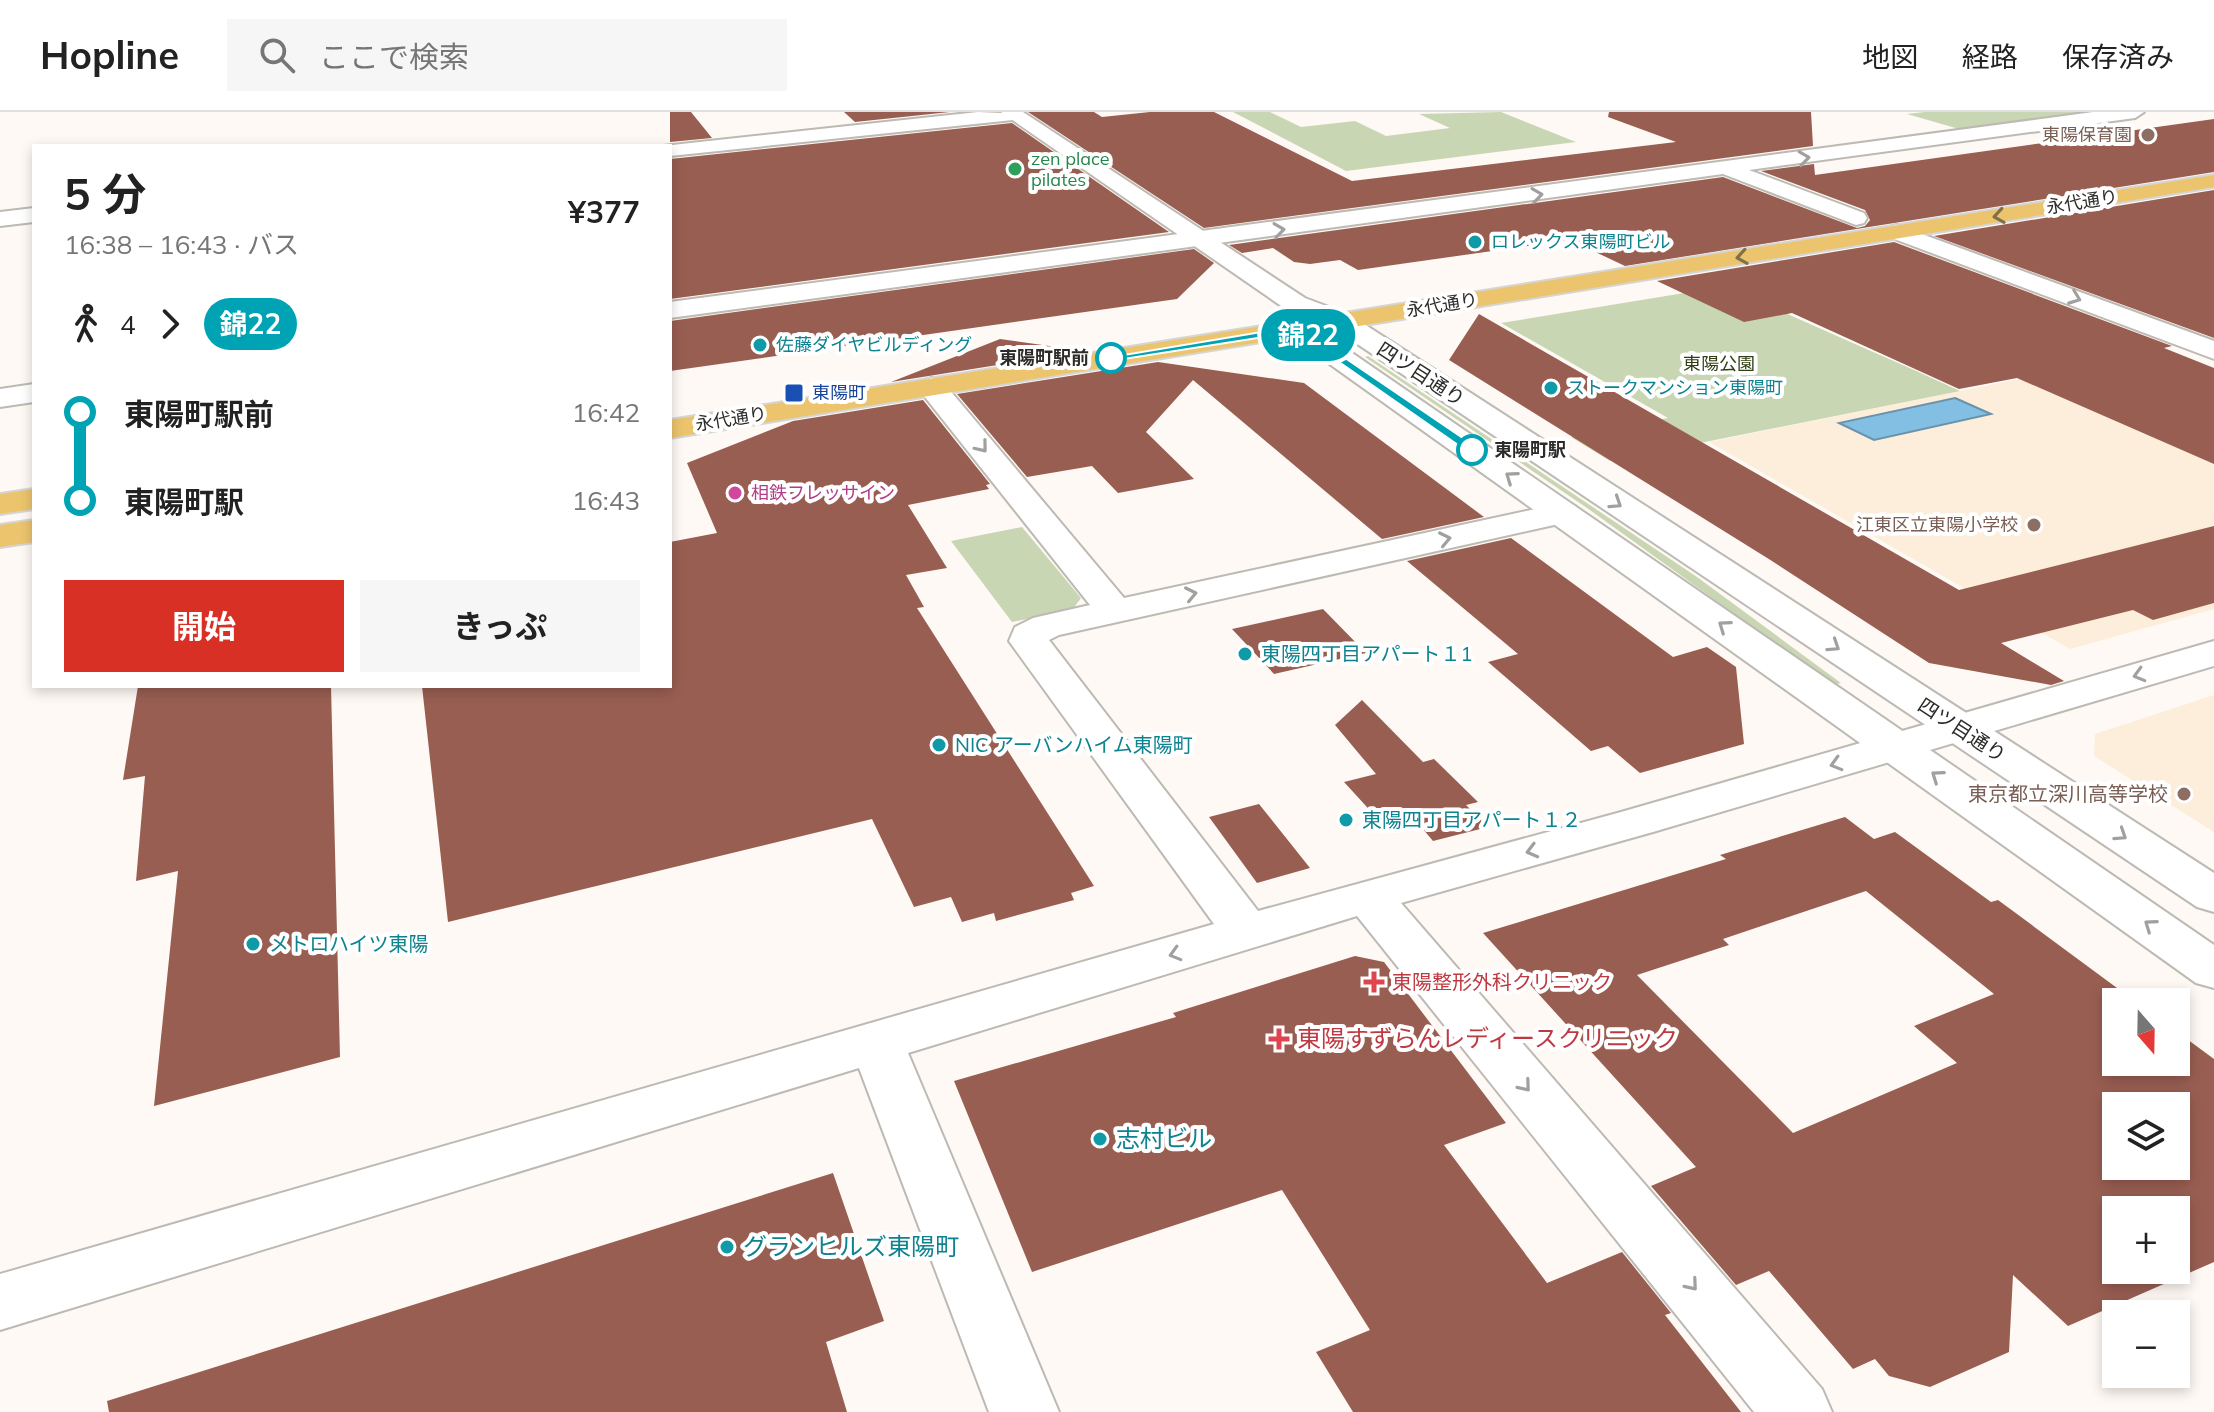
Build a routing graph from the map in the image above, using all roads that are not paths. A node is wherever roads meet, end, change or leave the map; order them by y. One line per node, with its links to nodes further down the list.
1 (2135, 112): 5 (street, one-way to 1)
2 (1011, 113): 3 (street); 11 (street, 四ツ目通り)
3 (672, 150)
4 (2214, 164): 8 (main road, 永代通り)
5 (1726, 169): 8 (street); 11 (street, one-way to 5)
6 (2214, 181): 10 (main road, 永代通り, one-way to 10)
7 (32, 215): 9 (street)
8 (1856, 218): 13 (main road, 永代通り)
9 (0, 219)
10 (1897, 232): 14 (main road, 永代通り, one-way to 14); 15 (street, one-way to 15)
11 (1202, 240): 12 (street); 13 (street, 四ツ目通り)
12 (672, 310)
13 (1297, 316): 14 (main road, 永代通り); 16 (main road, 永代通り); 19 (main road, 永代通り); 23 (street, 四ツ目通り, one-way to 13)
14 (1341, 321): 28 (street, 四ツ目通り, one-way to 28)
15 (2214, 351)
16 (932, 387): 20 (main road, 永代通り); 26 (street, one-way to 26)
17 (32, 393): 18 (street)
18 (0, 398)
19 (685, 399)
20 (672, 429)
21 (32, 499): 22 (main road)
22 (0, 504)
23 (1563, 513): 26 (street, one-way to 23); 29 (street, 四ツ目通り, one-way to 23)
24 (32, 531): 25 (main road)
25 (0, 536)
26 (1115, 611): 32 (street)
27 (2214, 653): 28 (street, one-way to 28)
28 (1960, 729): 29 (street); 31 (street, 四ツ目通り, one-way to 31)
29 (1897, 747): 30 (street, one-way to 30); 33 (street, 四ツ目通り, one-way to 29)
30 (1368, 896): 32 (street); 37 (street, one-way to 37)
31 (2214, 896)
32 (1247, 932): 34 (street, one-way to 34)
33 (2214, 970)
34 (876, 1042): 35 (street); 36 (street)
35 (0, 1302)
36 (1024, 1412)
37 (1797, 1412)

